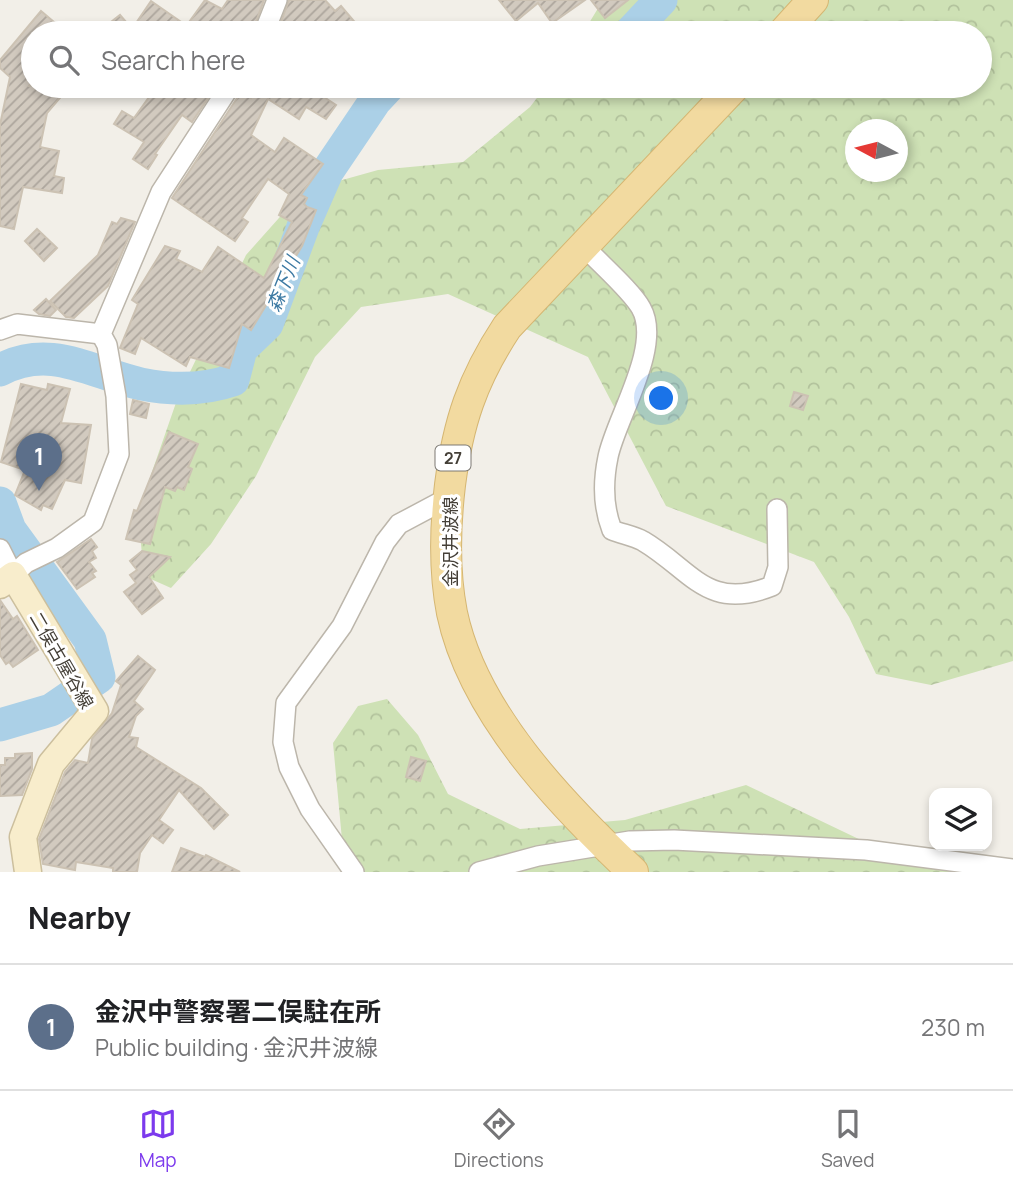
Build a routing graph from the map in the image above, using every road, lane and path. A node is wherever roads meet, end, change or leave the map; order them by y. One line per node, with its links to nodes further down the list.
1 (277, 0): 3 (street)
2 (813, 0): 4 (main road)
3 (269, 21)
4 (794, 21)
5 (222, 98): 9 (street)
6 (724, 98): 7 (main road, 金沢井波線 / 27)
7 (583, 245): 10 (main road, 金沢井波線 / 27); 11 (street)
8 (0, 330): 9 (street)
9 (104, 339): 13 (street)
10 (448, 498): 14 (main road, 金沢井波線 / 27); 17 (street)
11 (778, 509)
12 (0, 549): 13 (street)
13 (13, 575): 16 (main road, 二俣古屋谷線)
14 (607, 847): 15 (street); 18 (street); 19 (main road, 金沢井波線 / 27)
15 (1013, 869)
16 (28, 872)
17 (354, 872)
18 (478, 872)
19 (633, 872)

